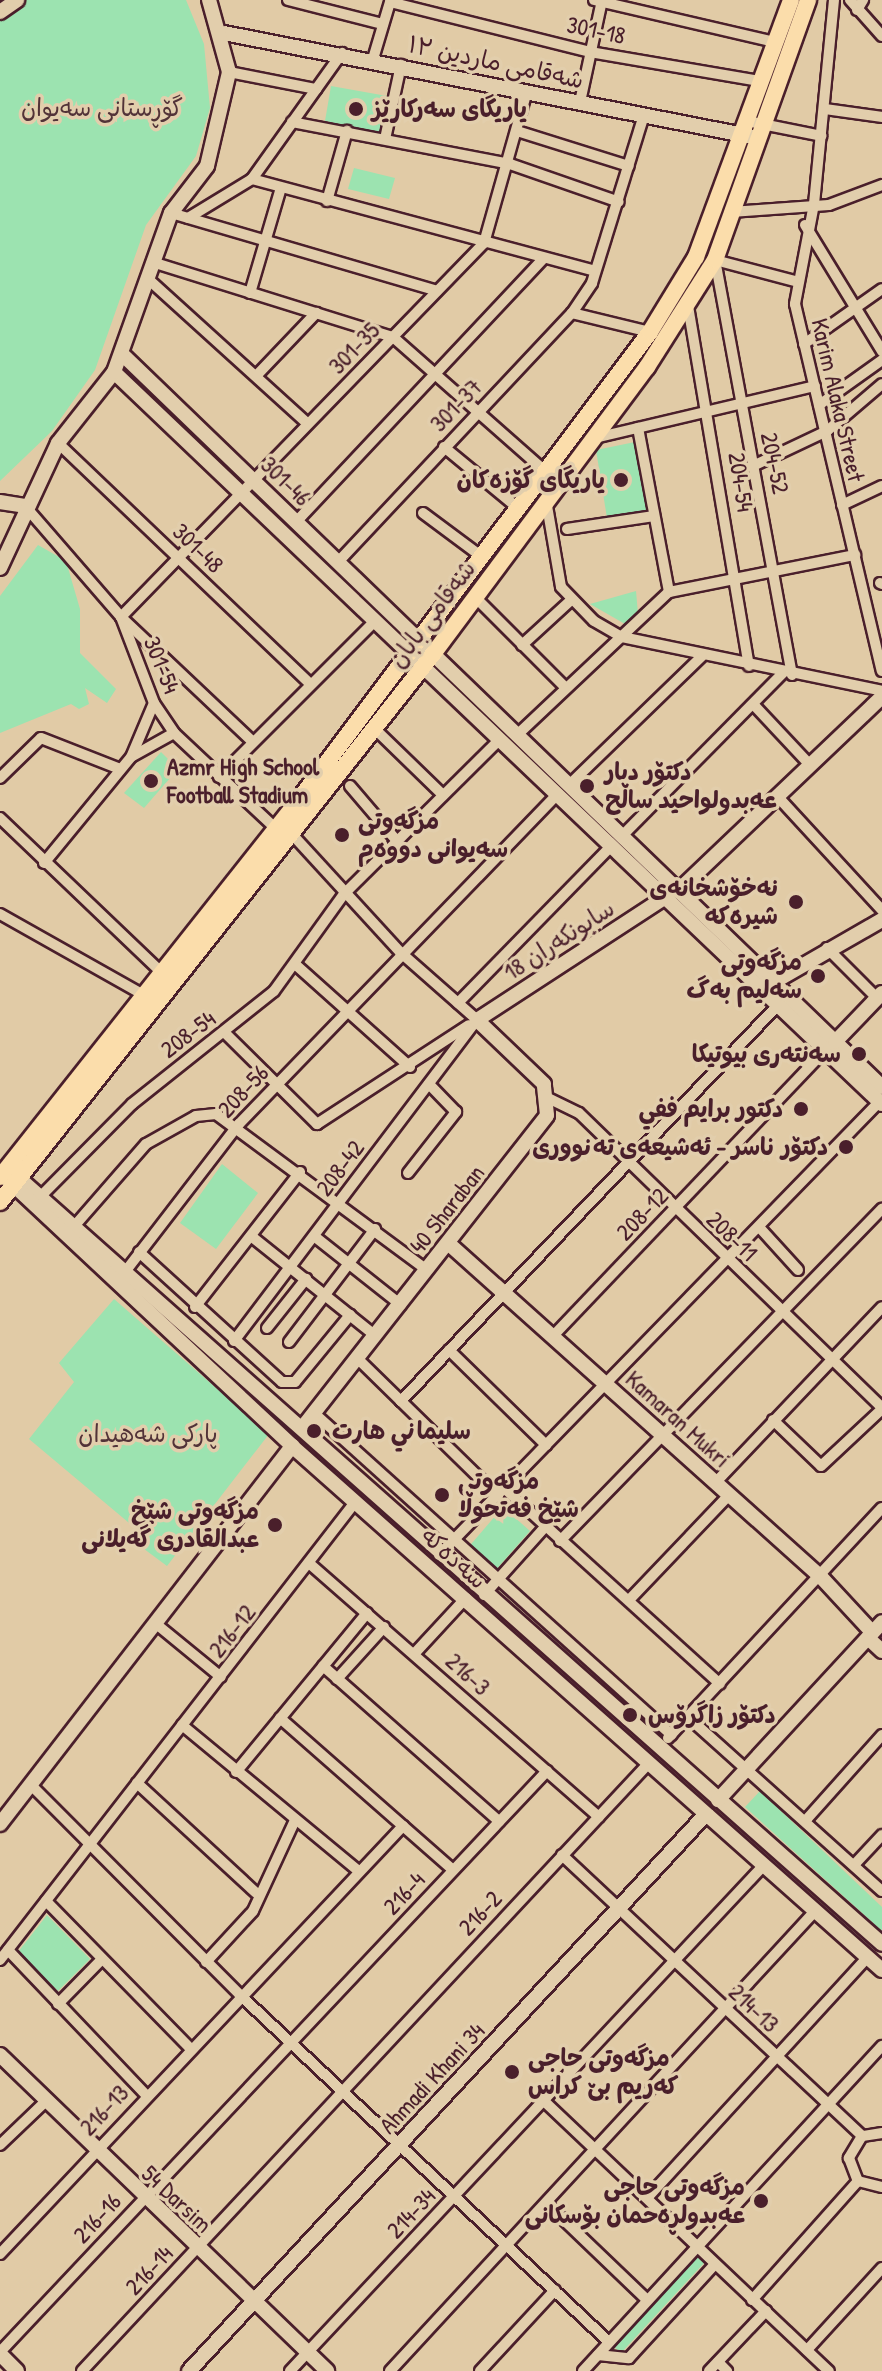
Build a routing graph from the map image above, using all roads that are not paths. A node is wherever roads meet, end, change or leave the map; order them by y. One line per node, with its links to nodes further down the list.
1 (17, 0): 14 (main road)
2 (209, 0): 17 (main road)
3 (288, 0): 15 (street)
4 (430, 0): 12 (street)
5 (791, 0): 18 (main road)
6 (808, 0): 32 (main road, شەقامی بابان)
7 (834, 0): 28 (street, Karim Alaka Street)
8 (850, 0): 13 (street)
9 (863, 0): 13 (street)
10 (390, 1): 12 (street, 301-18); 15 (street, 301-18)
11 (599, 1): 18 (street); 19 (street)
12 (419, 9): 19 (street, 301-18)
13 (857, 10): 16 (street)
14 (0, 12)
15 (383, 24): 21 (street, 301-18)
16 (881, 30)
17 (224, 33): 20 (main road, شەقامی ماردین ١٣); 23 (main road)
18 (774, 42): 24 (main road)
19 (590, 52): 24 (street, 301-18); 27 (street)
20 (342, 53): 21 (main road, شەقامی ماردین ١٣); 25 (street)
21 (373, 59): 22 (main road, شەقامی ماردین ١٣)
22 (401, 65): 26 (main road, شەقامی ماردین ١٣); 36 (street)
23 (229, 72): 25 (street); 46 (main road)
24 (760, 81): 32 (main road)
25 (316, 89): 31 (street)
26 (527, 91): 27 (main road, شەقامی ماردین ١٣); 34 (street)
27 (580, 102): 29 (main road, شەقامی ماردین ١٣)
28 (825, 109): 30 (street); 35 (street, Karim Alaka Street)
29 (644, 115): 32 (main road, شەقامی ماردین ١٣); 38 (street, 301-37)
30 (882, 117)
31 (292, 122): 33 (street); 39 (street)
32 (753, 129): 35 (street); 45 (main road, شەقامی بابان); 64 (main road)
33 (347, 131): 36 (street); 42 (street)
34 (517, 131): 37 (street); 38 (street)
35 (822, 136): 44 (street, Karim Alaka Street)
36 (385, 139): 37 (street)
37 (510, 164): 43 (street); 50 (street)
38 (629, 166): 43 (street, 301-37)
39 (252, 179): 40 (street); 47 (street)
40 (281, 188): 42 (street); 49 (street)
41 (881, 189): 44 (street)
42 (327, 201): 50 (street)
43 (619, 202): 54 (street, 301-37)
44 (814, 204): 45 (street); 48 (street, Karim Alaka Street)
45 (731, 212): 52 (main road, شەقامی بابان)
46 (171, 213): 47 (street); 53 (main road)
47 (188, 218): 49 (street)
48 (805, 225): 56 (street, Karim Alaka Street); 63 (street)
49 (266, 240): 58 (street); 59 (street)
50 (484, 243): 51 (street); 58 (street, 301-35)
51 (543, 259): 54 (street); 72 (street, 301-37)
52 (715, 260): 56 (street); 60 (main road, شەقامی بابان); 75 (street, 204-52)
53 (152, 262): 55 (main road); 59 (street)
54 (595, 271): 62 (street, 301-37)
55 (147, 278): 68 (main road); 71 (street)
56 (795, 281): 66 (street, Karim Alaka Street)
57 (882, 289): 63 (street)
58 (437, 291): 65 (street, 301-35)
59 (250, 293): 61 (street)
60 (688, 306): 77 (street, 204-54); 82 (main road, شەقامی بابان)
61 (316, 313): 65 (street); 71 (street)
62 (572, 313): 64 (street); 78 (street, 301-37)
63 (857, 313): 66 (street); 67 (street)
64 (650, 332): 86 (main road)
65 (393, 337): 72 (street); 79 (street, 301-35)
66 (804, 344): 74 (street, Karim Alaka Street)
67 (882, 351)
68 (122, 354): 70 (main road); 87 (main road, 301-46)
69 (882, 360): 76 (street)
70 (114, 372): 83 (main road); 89 (main road, 301-46)
71 (257, 375): 79 (street)
72 (434, 376): 78 (street); 97 (street, 301-37)
73 (882, 384): 81 (street)
74 (815, 386): 75 (street); 76 (street, Karim Alaka Street)
75 (743, 405): 77 (street); 85 (street, 204-52)
76 (819, 405): 81 (street, Karim Alaka Street)
77 (710, 411): 80 (street); 105 (street, 204-54)
78 (475, 415): 84 (street, 301-37); 86 (street)
79 (308, 424): 87 (street, 301-35)
80 (638, 428): 82 (street); 96 (street)
81 (827, 431): 85 (street); 92 (street, Karim Alaka Street)
82 (593, 438): 90 (main road, شەقامی بابان)
83 (58, 443): 93 (main road); 101 (street, 301-48)
84 (444, 447): 94 (street); 102 (street, 301-37)
85 (755, 465): 104 (street, 204-52)
86 (546, 472): 94 (main road)
87 (253, 480): 89 (street, 301-35); 97 (main road, 301-46)
88 (882, 486): 92 (street)
89 (242, 494): 101 (street, 301-35); 110 (main road, 301-46)
90 (546, 499): 107 (main road, شەقامی بابان); 108 (street)
91 (0, 502): 93 (main road)
92 (842, 505): 99 (street, Karim Alaka Street)
93 (25, 506): 103 (main road); 109 (street, 301-54)
94 (518, 508): 100 (main road)
95 (423, 513): 100 (street)
96 (654, 516): 98 (street); 106 (street)
97 (296, 522): 102 (main road, 301-46)
98 (567, 529)
99 (855, 555): 104 (street); 117 (street, Karim Alaka Street)
100 (481, 556): 113 (main road)
101 (179, 558): 109 (street, 301-35); 119 (street, 301-48)
102 (338, 562): 113 (main road, 301-46)
103 (0, 568)
104 (776, 571): 105 (street); 118 (street, 204-52)
105 (736, 578): 106 (street); 116 (street, 204-54)
106 (669, 592): 111 (street)
107 (476, 598): 112 (street); 115 (main road, شەقامی بابان)
108 (570, 601): 111 (street); 112 (street)
109 (121, 617): 122 (street, 301-54); 128 (street)
110 (376, 620): 113 (main road, 301-46); 119 (street)
111 (622, 637): 114 (street); 120 (street)
112 (522, 645): 120 (street)
113 (414, 646): 115 (main road); 139 (main road)
114 (702, 656): 116 (street); 135 (street, 208-56)
115 (428, 660): 124 (main road, شەقامی بابان); 126 (main road); 127 (main road)
116 (749, 666): 118 (street)
117 (882, 671)
118 (788, 674): 121 (street); 123 (street)
119 (309, 683): 128 (street)
120 (564, 686): 126 (street)
121 (882, 694): 130 (main road)
122 (154, 703): 125 (street, 301-54); 129 (street)
123 (753, 704): 130 (street); 141 (street)
124 (374, 728): 136 (street); 139 (main road, شەقامی بابان)
125 (174, 733): 129 (street); 132 (street, 301-54)
126 (517, 735): 135 (main road)
127 (500, 739): 135 (main road); 136 (street, 208-54)
128 (253, 742): 132 (street)
129 (131, 757): 131 (street)
130 (810, 765): 137 (main road)
131 (120, 769): 133 (street); 142 (street)
132 (219, 777): 139 (street, 301-54)
133 (0, 778)
134 (350, 786): 140 (street)
135 (563, 790): 141 (main road); 150 (street, 208-56)
136 (443, 795): 140 (street, 208-54)
137 (778, 797): 143 (main road); 146 (street)
138 (0, 818): 142 (street)
139 (283, 830): 144 (street, 301-54); 152 (main road); 171 (main road, شەقامی بابان)
140 (397, 841): 144 (street, 208-54)
141 (616, 841): 143 (main road); 145 (main road); 156 (street)
142 (44, 863): 152 (street)
143 (678, 891): 153 (main road)
144 (344, 894): 150 (street, 301-54); 151 (street, 208-54)
145 (664, 898): 157 (main road); 159 (main road, 18 سابونکەران)
146 (882, 910)
147 (0, 914): 154 (street)
148 (882, 920): 149 (main road)
149 (827, 948): 153 (main road); 155 (street)
150 (400, 952): 156 (street, 301-54); 158 (street, 208-56)
151 (296, 965): 158 (street); 160 (street, 208-54)
152 (161, 972): 154 (main road)
153 (774, 982): 161 (main road)
154 (142, 994): 171 (main road)
155 (880, 996): 161 (main road)
156 (458, 1003): 159 (street, 301-54)
157 (778, 1005): 161 (main road); 168 (street)
158 (347, 1010): 162 (street); 164 (street, 208-56)
159 (477, 1020): 162 (street); 163 (street, 208-42); 166 (main road)
160 (224, 1032): 164 (street); 172 (street, 208-54)
161 (830, 1046): 165 (main road); 175 (street, 208-12)
162 (410, 1067): 164 (street)
163 (429, 1084): 170 (street); 174 (street, 208-42)
164 (275, 1085): 167 (street, 208-56)
165 (881, 1098): 178 (street)
166 (550, 1099): 168 (street, 208-11); 182 (main road, 40 Sharaban)
167 (239, 1124): 169 (street); 177 (street); 183 (street, 208-56)
168 (625, 1161): 175 (street, 208-11); 191 (street)
169 (300, 1172): 174 (street); 180 (street)
170 (408, 1173)
171 (6, 1174): 172 (main road, سەدەکە); 173 (main road, شەقامی بابان); 202 (main road, سەدەکە)
172 (42, 1195): 177 (main road, سەدەکە)
173 (0, 1202)
174 (340, 1202): 179 (street); 181 (street, 208-42)
175 (675, 1209): 184 (street, 208-11); 201 (street, 208-12)
176 (882, 1209): 196 (street)
177 (77, 1223): 187 (main road, سەدەکە)
178 (759, 1227): 184 (street); 189 (street)
179 (375, 1229): 185 (street); 188 (street)
180 (251, 1236): 186 (street); 194 (street)
181 (314, 1236): 185 (street); 186 (street, 208-42)
182 (448, 1243): 188 (main road, 40 Sharaban); 191 (main road, Kamaran Mukri)
183 (139, 1252): 187 (street, 208-56); 194 (street)
184 (726, 1258): 196 (street, 208-11); 210 (street)
185 (349, 1263): 192 (street); 193 (street)
186 (291, 1267): 190 (street); 203 (street, 208-42)
187 (128, 1268): 198 (main road, سەدەکە)
188 (427, 1270): 193 (main road, 40 Sharaban)
189 (798, 1270)
190 (306, 1279): 192 (street); 199 (street)
191 (503, 1292): 201 (main road, Kamaran Mukri); 205 (street)
192 (325, 1294): 197 (street); 204 (street)
193 (401, 1305): 200 (main road, 40 Sharaban)
194 (195, 1307): 203 (street)
195 (882, 1307): 208 (street)
196 (782, 1313): 208 (street, 208-11); 216 (street)
197 (350, 1315): 200 (street); 206 (street)
198 (190, 1324): 202 (main road); 209 (main road, سەدەکە)
199 (267, 1328)
200 (376, 1336): 207 (main road, 40 Sharaban)
201 (553, 1336): 210 (main road, Kamaran Mukri)
202 (176, 1339): 218 (main road, سەدەکە)
203 (234, 1341): 206 (street)
204 (289, 1342)
205 (449, 1350): 211 (street); 217 (street)
206 (249, 1354): 209 (street)
207 (358, 1359): 211 (street); 213 (main road, 40 Sharaban)
208 (832, 1359): 212 (street, 208-11); 214 (street)
209 (245, 1376): 215 (main road, سەدەکە)
210 (606, 1384): 216 (main road, Kamaran Mukri); 217 (street)
211 (401, 1401): 220 (street)
212 (882, 1409): 214 (street)
213 (314, 1413): 215 (main road, 40 Sharaban); 225 (street)
214 (773, 1420): 219 (street)
215 (302, 1428): 227 (main road, سەدەکە)
216 (663, 1435): 219 (main road, Kamaran Mukri); 226 (street)
217 (546, 1445): 220 (street)
218 (292, 1446): 222 (main road, سەدەکە); 235 (main road)
219 (716, 1482): 221 (main road, Kamaran Mukri)
220 (501, 1493): 224 (street); 225 (street)
221 (729, 1495): 229 (main road, Kamaran Mukri); 233 (street)
222 (356, 1501): 228 (street, 216-12); 232 (main road, سەدەکە)
223 (882, 1508): 229 (street)
224 (545, 1527): 226 (street); 230 (street)
225 (454, 1541): 227 (street); 230 (street)
226 (560, 1541): 233 (street)
227 (439, 1555): 231 (main road, سەدەکە)
228 (310, 1564): 234 (street, 216-3); 244 (street, 216-12)
229 (821, 1577): 237 (main road, Kamaran Mukri); 246 (street)
230 (498, 1579): 231 (street); 250 (street)
231 (484, 1595): 238 (main road, سەدەکە)
232 (466, 1598): 239 (main road, سەدەکە); 241 (street)
233 (630, 1599): 246 (street)
234 (367, 1613): 236 (street, 216-3); 243 (street)
235 (155, 1623): 244 (street); 258 (main road)
236 (384, 1627): 241 (street, 216-3); 245 (street)
237 (876, 1630): 240 (main road, Kamaran Mukri); 254 (main road)
238 (532, 1637): 239 (main road); 242 (main road, سەدەکە)
239 (523, 1650): 242 (main road, سەدەکە)
240 (882, 1651)
241 (415, 1653): 255 (street, 216-3)
242 (546, 1660): 252 (main road, سەدەکە); 253 (main road, سەدەکە)
243 (323, 1666): 245 (street); 247 (street)
244 (221, 1677): 249 (street, 216-12)
245 (337, 1679): 264 (street)
246 (720, 1684): 248 (street)
247 (280, 1718): 256 (street); 266 (street)
248 (689, 1718): 250 (street); 254 (street)
249 (182, 1725): 256 (street); 257 (street, 216-12)
250 (671, 1735): 252 (street)
251 (882, 1735): 263 (street)
252 (657, 1747): 259 (main road, سەدەکە)
253 (649, 1763): 260 (main road, سەدەکە); 261 (street, 216-2)
254 (749, 1767): 259 (main road); 263 (street)
255 (547, 1771): 261 (street, 216-3); 264 (street, 216-4)
256 (236, 1772): 262 (street)
257 (137, 1783): 268 (street, 216-12); 275 (street)
258 (31, 1785): 265 (main road); 268 (street)
259 (718, 1800): 278 (main road, سەدەکە)
260 (706, 1814): 270 (main road, سەدەکە); 277 (main road, Ahmadi Khani 34)
261 (599, 1817): 269 (street, 216-2)
262 (295, 1820): 272 (street); 275 (street)
263 (806, 1820): 271 (street)
264 (499, 1821): 273 (street, 216-4)
265 (0, 1824)
266 (403, 1826): 272 (street, 216-13); 273 (street)
267 (882, 1835): 271 (street)
268 (90, 1845): 276 (street, 216-12); 287 (street)
269 (562, 1855): 277 (street, 214-13); 297 (street, 216-2)
270 (764, 1865): 279 (main road, سەدەکە); 286 (street, 214-34)
271 (854, 1865): 274 (street)
272 (357, 1870): 289 (street, 216-13)
273 (453, 1870): 292 (street, 216-4)
274 (882, 1891)
275 (256, 1893): 287 (street)
276 (46, 1901): 282 (street, 216-12); 284 (street)
277 (619, 1909): 286 (street, 214-13); 304 (main road, Ahmadi Khani 34)
278 (845, 1910): 280 (main road); 281 (main road, سەدەکە)
279 (815, 1911): 280 (main road, سەدەکە); 291 (street)
280 (832, 1925): 283 (main road, سەدەکە)
281 (879, 1940): 283 (main road)
282 (8, 1950): 285 (street, 216-12); 290 (street)
283 (865, 1954): 288 (main road, سەدەکە); 296 (street)
284 (102, 1959): 290 (street); 294 (street)
285 (0, 1960)
286 (673, 1960): 291 (street, 214-13); 299 (street, 214-34)
287 (206, 1962): 289 (street)
288 (882, 1970)
289 (240, 1995): 292 (street); 294 (street, 216-13)
290 (58, 2004): 298 (street)
291 (725, 2008): 296 (street, 214-13); 306 (street)
292 (291, 2043): 297 (street); 311 (street, 216-16)
293 (882, 2046): 301 (street)
294 (190, 2048): 298 (street, 216-13)
295 (0, 2055): 300 (main road, 54 Darsim)
296 (777, 2057): 301 (street, 214-13); 312 (street)
297 (343, 2091): 304 (street); 316 (street, 216-14)
298 (146, 2095): 307 (street, 216-13)
299 (543, 2100): 306 (street); 310 (street, 214-34)
300 (45, 2102): 305 (street); 307 (main road, 54 Darsim)
301 (828, 2105): 303 (street, 214-13); 315 (street)
302 (882, 2133): 303 (street)
303 (862, 2136): 308 (street)
304 (401, 2144): 310 (street); 323 (main road, Ahmadi Khani 34)
305 (0, 2145)
306 (595, 2149): 312 (street); 313 (street)
307 (93, 2151): 311 (main road, 54 Darsim); 317 (street, 216-13)
308 (858, 2181): 309 (street); 322 (street)
309 (882, 2187)
310 (454, 2195): 314 (street); 328 (street, 214-34)
311 (143, 2197): 316 (main road, 54 Darsim); 327 (street, 216-16)
312 (647, 2198): 315 (street)
313 (546, 2203): 314 (street); 321 (street)
314 (507, 2244): 320 (street); 336 (street)
315 (697, 2245): 318 (street); 321 (street)
316 (197, 2248): 323 (main road, 54 Darsim); 332 (street, 216-14)
317 (1, 2250)
318 (715, 2264): 322 (street); 329 (street)
319 (882, 2268): 326 (street)
320 (555, 2290): 325 (street); 337 (street)
321 (647, 2300): 325 (street)
322 (752, 2300): 324 (street)
323 (252, 2303): 328 (main road, 54 Darsim); 333 (main road, Ahmadi Khani 34)
324 (766, 2311): 326 (street); 330 (street)
325 (609, 2342): 329 (street)
326 (807, 2350): 341 (street)
327 (0, 2353): 331 (main road)
328 (307, 2353): 334 (street, 214-34); 335 (main road, 54 Darsim)
329 (598, 2355): 338 (street)
330 (718, 2362): 339 (street); 340 (street)
331 (17, 2371)
332 (82, 2371)
333 (189, 2371)
334 (290, 2371)
335 (327, 2371)
336 (390, 2371)
337 (480, 2371)
338 (583, 2371)
339 (709, 2371)
340 (727, 2371)
341 (829, 2371)

